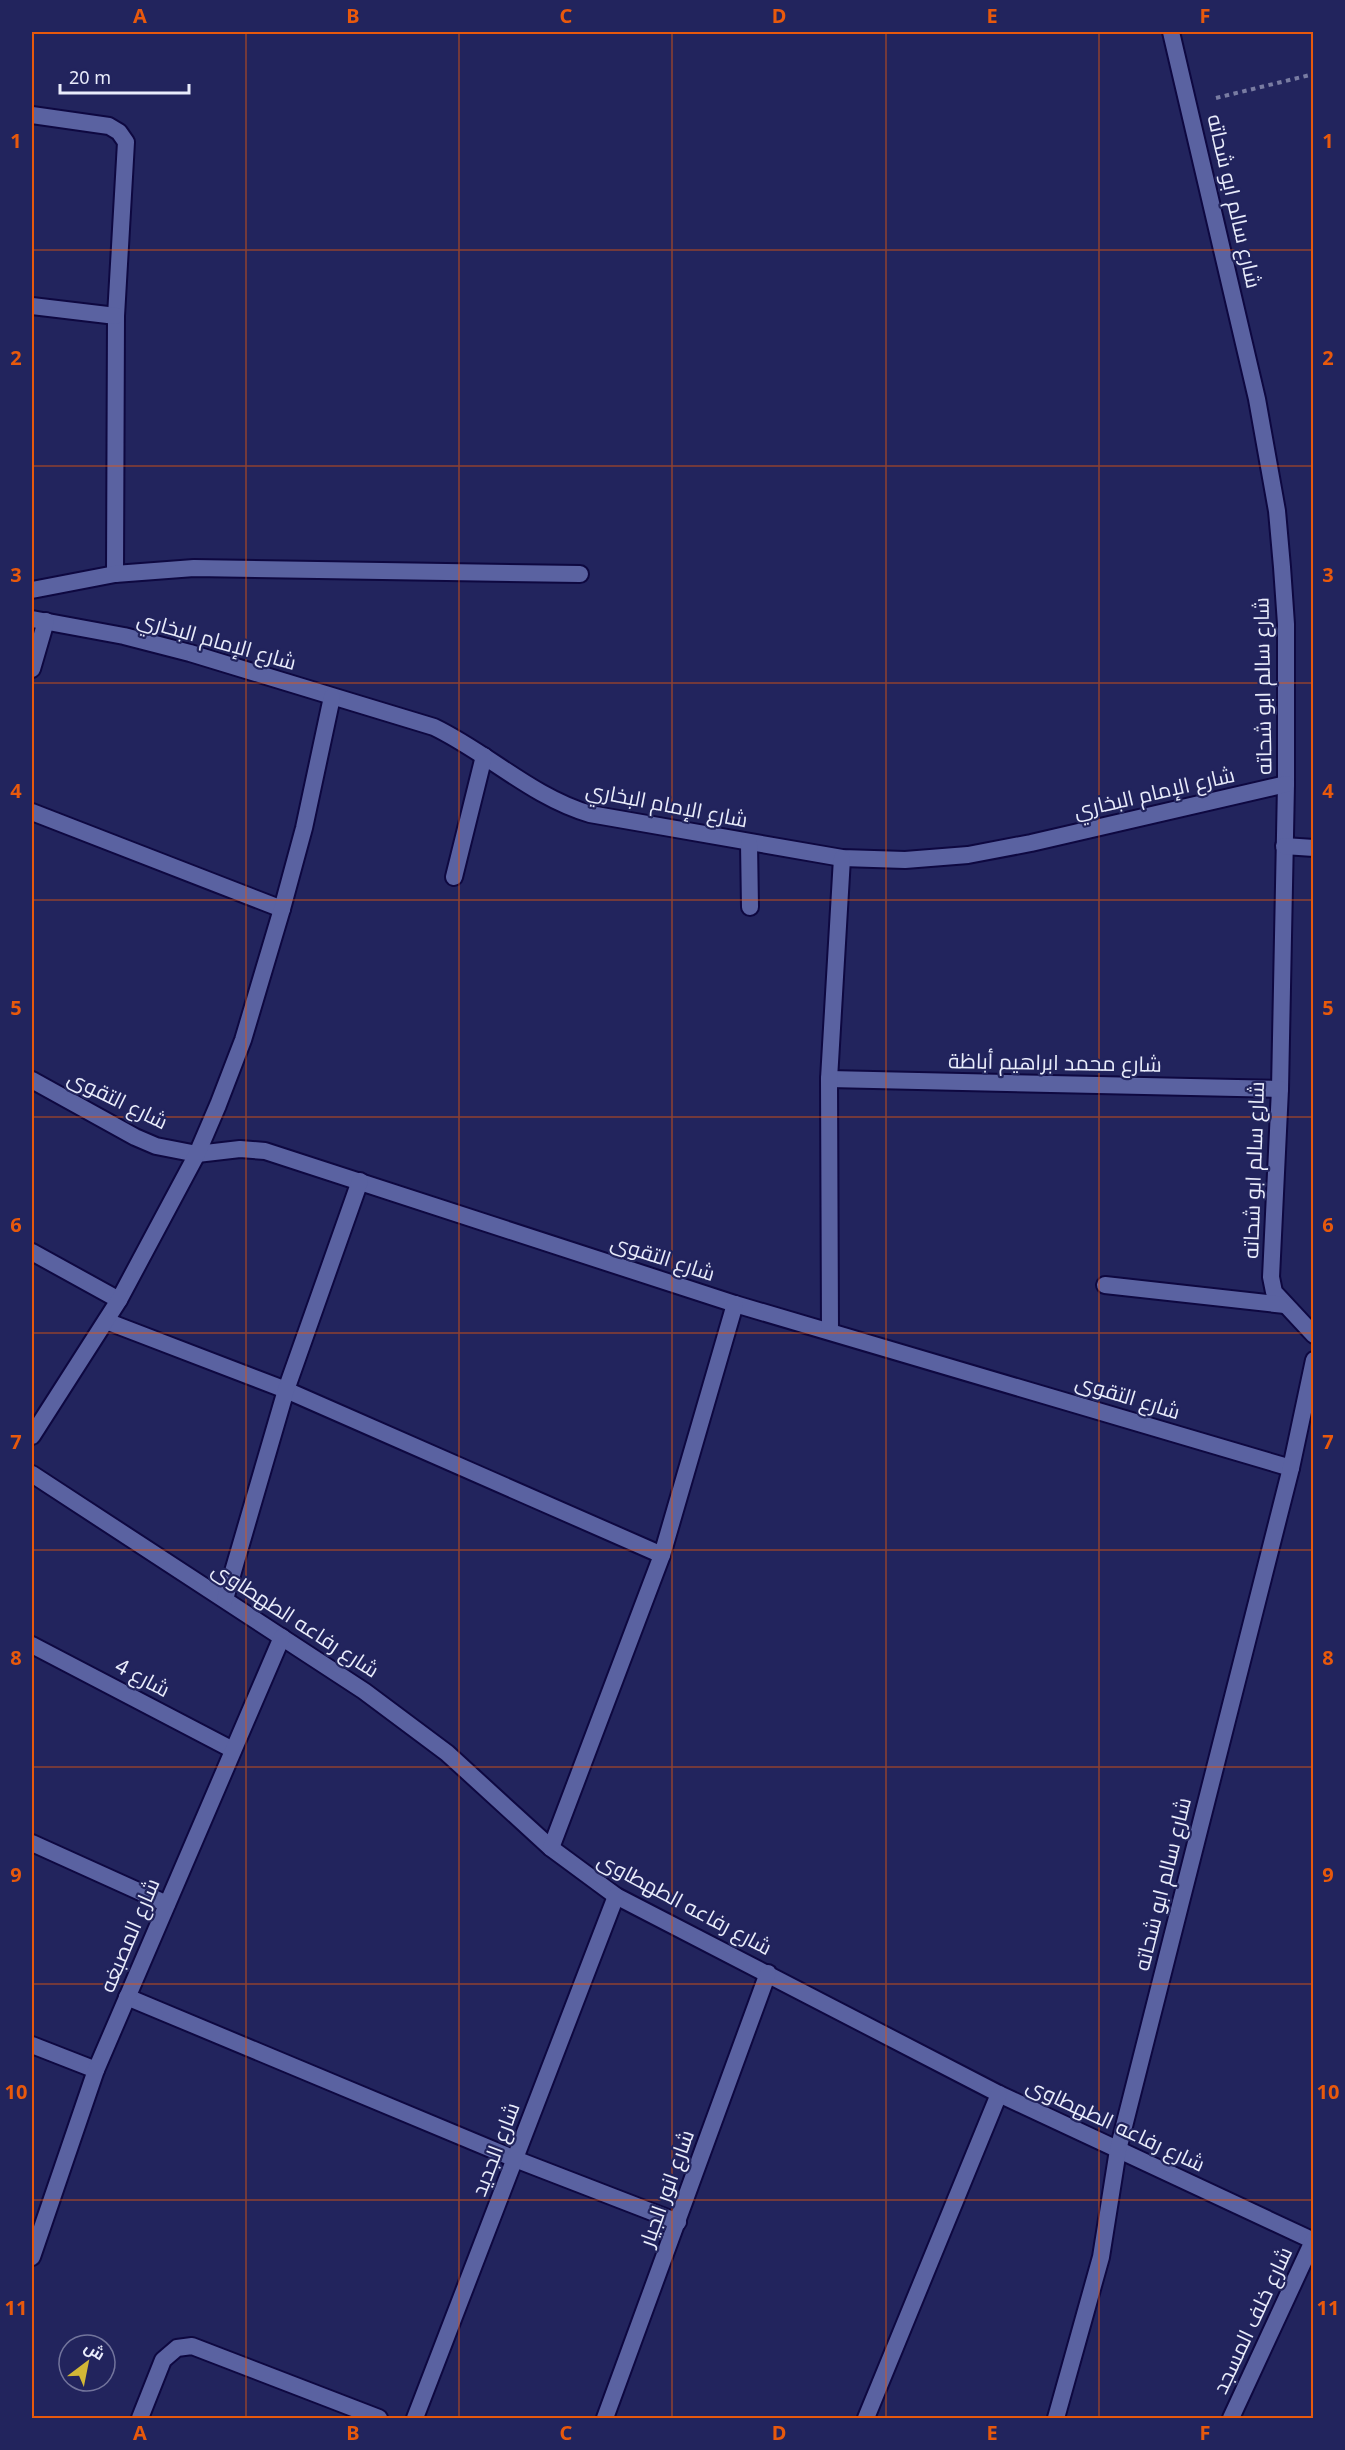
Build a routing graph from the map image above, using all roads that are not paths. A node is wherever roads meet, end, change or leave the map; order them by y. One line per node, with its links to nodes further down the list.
1 (1171, 32): 12 (street, شارع سالم ابو شحاته)
2 (32, 115): 4 (street)
3 (32, 306): 4 (street)
4 (116, 316): 5 (street)
5 (115, 574): 6 (street); 7 (street)
6 (580, 574)
7 (32, 590)
8 (39, 620): 9 (street); 10 (street, شارع الإمام البخاري)
9 (32, 669)
10 (332, 697): 11 (street, شارع الإمام البخاري); 20 (street)
11 (484, 756): 14 (street, شارع الإمام البخاري); 18 (street)
12 (1286, 784): 15 (street, شارع سالم ابو شحاته); 17 (street, شارع الإمام البخاري)
13 (32, 812): 20 (street)
14 (749, 843): 17 (street, شارع الإمام البخاري); 19 (street)
15 (1284, 846): 16 (street); 23 (street, شارع سالم ابو شحاته)
16 (1314, 848)
17 (842, 858): 21 (street)
18 (454, 877)
19 (750, 907)
20 (282, 909): 24 (street)
21 (829, 1079): 23 (street, شارع محمد ابراهيم أباظة); 32 (street)
22 (32, 1080): 24 (street, شارع التقوى)
23 (1280, 1089): 30 (street, شارع سالم ابو شحاته)
24 (197, 1154): 25 (street, شارع التقوى); 28 (street)
25 (360, 1181): 29 (street, شارع التقوى); 35 (street)
26 (32, 1252): 28 (street)
27 (1105, 1285): 30 (street)
28 (119, 1300): 31 (street)
29 (735, 1304): 32 (street, شارع التقوى); 39 (street)
30 (1285, 1305): 33 (street, شارع سالم ابو شحاته)
31 (106, 1321): 35 (street); 36 (street)
32 (830, 1331): 37 (street, شارع التقوى)
33 (1314, 1335)
34 (1314, 1360): 37 (street, شارع سالم ابو شحاته)
35 (286, 1390): 39 (street); 40 (street)
36 (33, 1430)
37 (1291, 1468): 53 (street, شارع سالم ابو شحاته)
38 (32, 1474): 40 (street, شارع رفاعه الطهطاوى)
39 (662, 1555): 45 (street)
40 (225, 1599): 41 (street, شارع رفاعه الطهطاوى)
41 (282, 1636): 43 (street, شارع المصبغه); 45 (street, شارع رفاعه الطهطاوى)
42 (32, 1645): 43 (street, شارع 4)
43 (234, 1750): 47 (street, شارع المصبغه)
44 (32, 1843): 47 (street)
45 (550, 1848): 46 (street, شارع رفاعه الطهطاوى)
46 (616, 1896): 48 (street, شارع رفاعه الطهطاوى); 54 (street, شارع الجديد)
47 (167, 1904): 49 (street, شارع المصبغه)
48 (768, 1973): 52 (street, شارع رفاعه الطهطاوى); 55 (street, شارع انور الجيار)
49 (127, 1997): 51 (street, شارع المصبغه); 54 (street)
50 (32, 2045): 51 (street)
51 (96, 2070): 57 (street, شارع المصبغه)
52 (999, 2094): 53 (street, شارع رفاعه الطهطاوى); 62 (street)
53 (1118, 2150): 56 (street, شارع رفاعه الطهطاوى); 63 (street, شارع سالم ابو شحاته)
54 (515, 2159): 55 (street); 60 (street, شارع الجديد)
55 (678, 2222): 61 (street, شارع انور الجيار)
56 (1313, 2241): 64 (street, شارع خلف المسجد)
57 (32, 2257)
58 (140, 2418): 59 (street)
59 (379, 2418)
60 (415, 2418)
61 (605, 2418)
62 (866, 2418)
63 (1056, 2418)
64 (1231, 2418)

